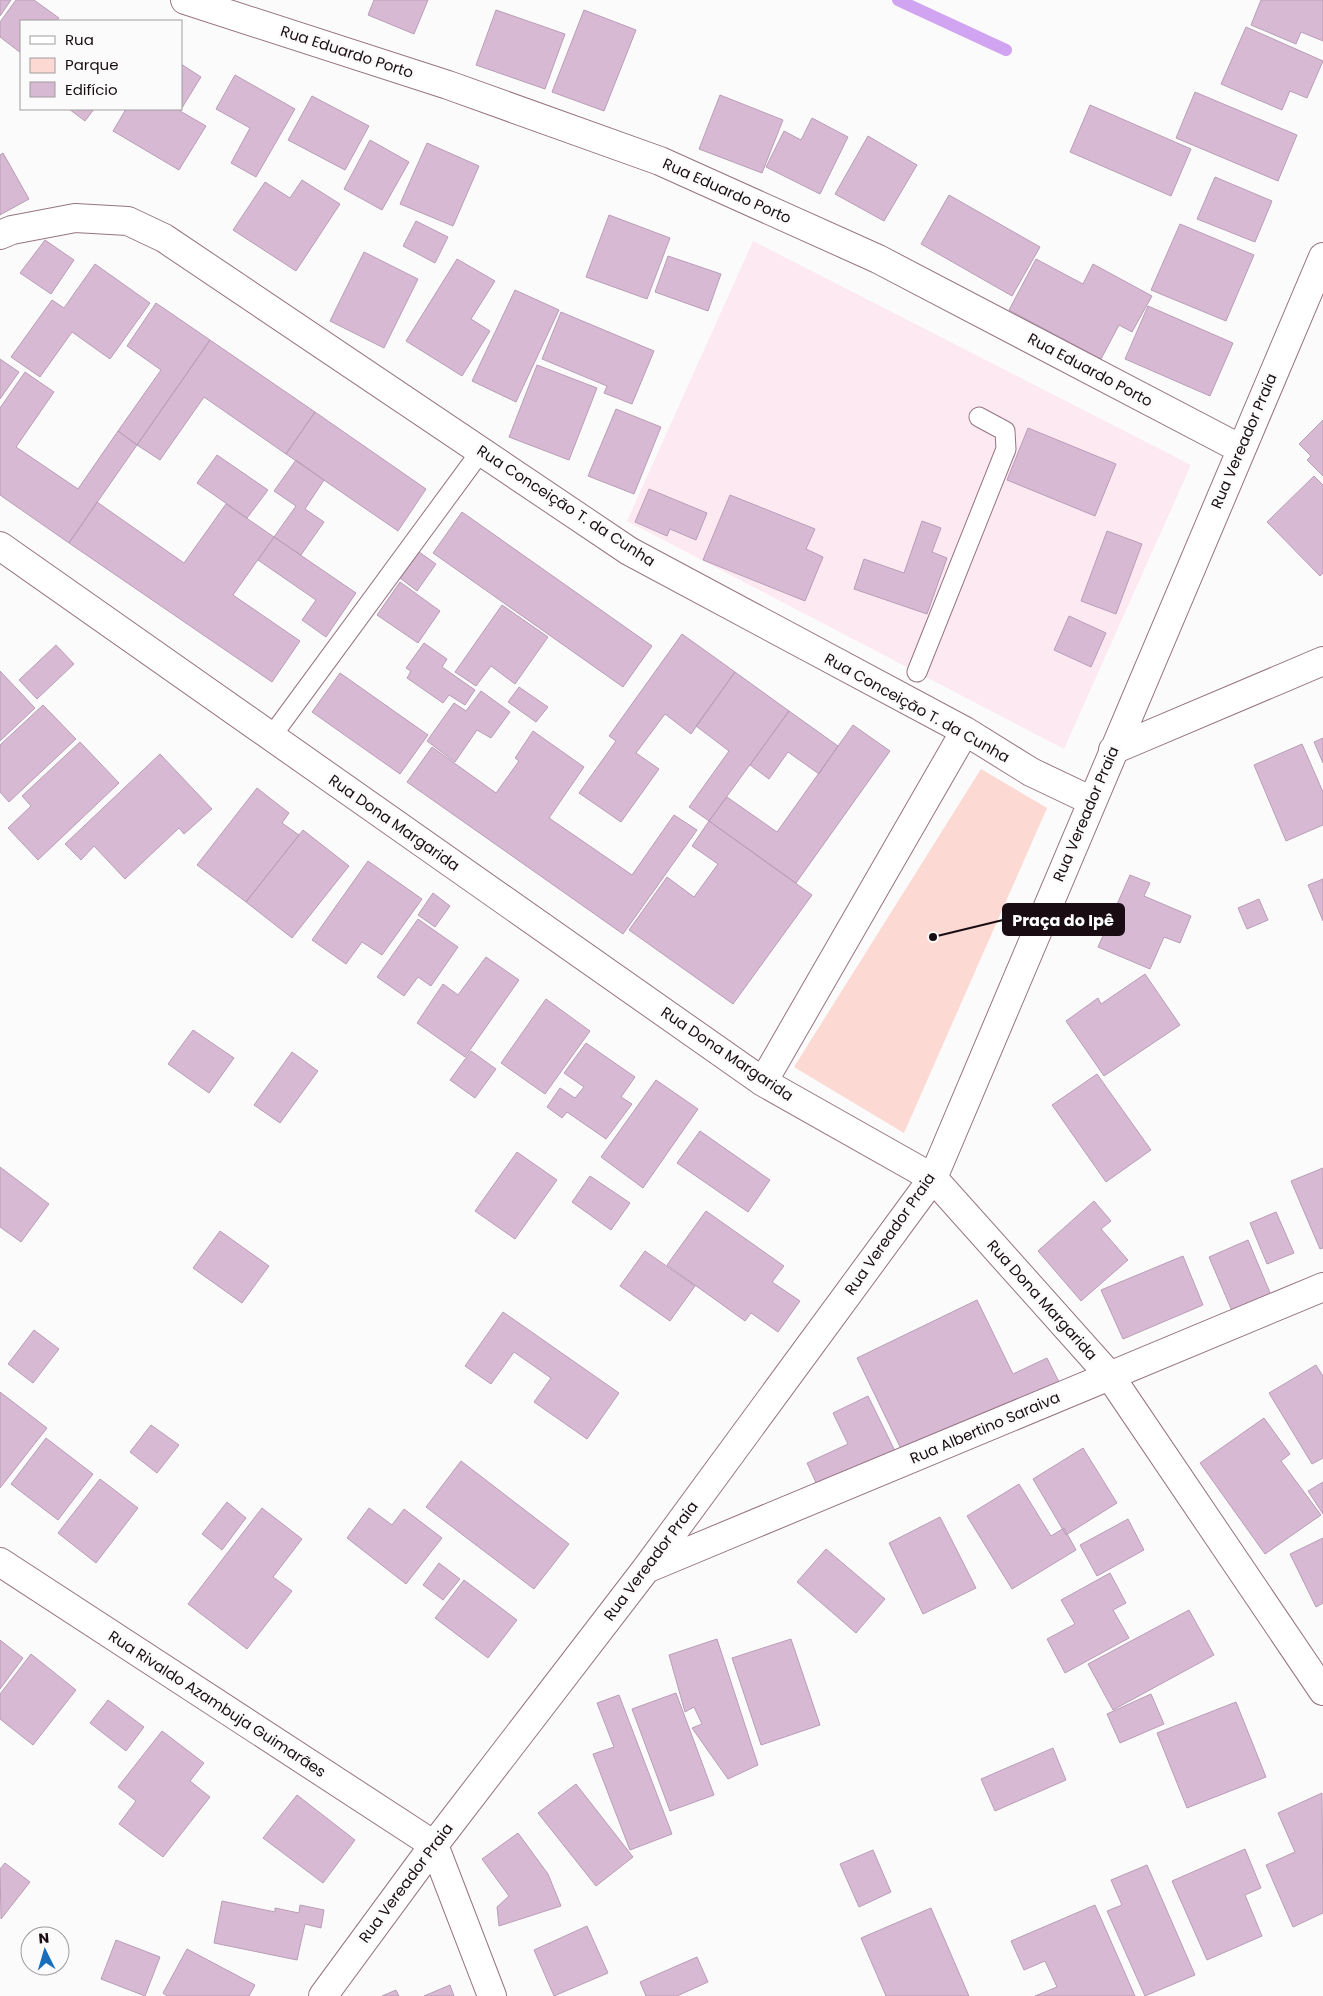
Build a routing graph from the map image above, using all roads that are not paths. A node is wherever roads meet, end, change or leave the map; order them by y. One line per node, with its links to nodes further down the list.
1 (184, 0): 5 (street, Rua Eduardo Porto)
2 (0, 235): 6 (street, Rua Conceição T. da Cunha)
3 (1323, 257): 5 (street, Rua Vereador Praia)
4 (978, 417): 9 (lane)
5 (1241, 449): 12 (street, Rua Vereador Praia)
6 (481, 451): 10 (street, Rua Conceição T. da Cunha); 11 (lane)
7 (0, 546): 11 (street, Rua Dona Margarida)
8 (1323, 661): 12 (street)
9 (917, 672)
10 (965, 732): 13 (street, Rua Conceição T. da Cunha); 14 (street)
11 (271, 737): 14 (street, Rua Dona Margarida)
12 (1114, 750): 13 (street, Rua Vereador Praia)
13 (1092, 801): 15 (street, Rua Vereador Praia)
14 (763, 1082): 15 (street, Rua Dona Margarida)
15 (933, 1178): 17 (street, Rua Dona Margarida); 19 (street, Rua Vereador Praia)
16 (1323, 1287): 17 (street, Rua Albertino Saraiva)
17 (1110, 1376): 19 (street, Rua Albertino Saraiva); 20 (street, Rua Dona Margarida)
18 (0, 1562): 21 (street, Rua Rivaldo Azambuja Guimarães)
19 (646, 1569): 21 (street, Rua Vereador Praia)
20 (1323, 1691)
21 (434, 1845): 22 (street, Rua Vereador Praia); 23 (street)
22 (323, 1996)
23 (492, 1996)

